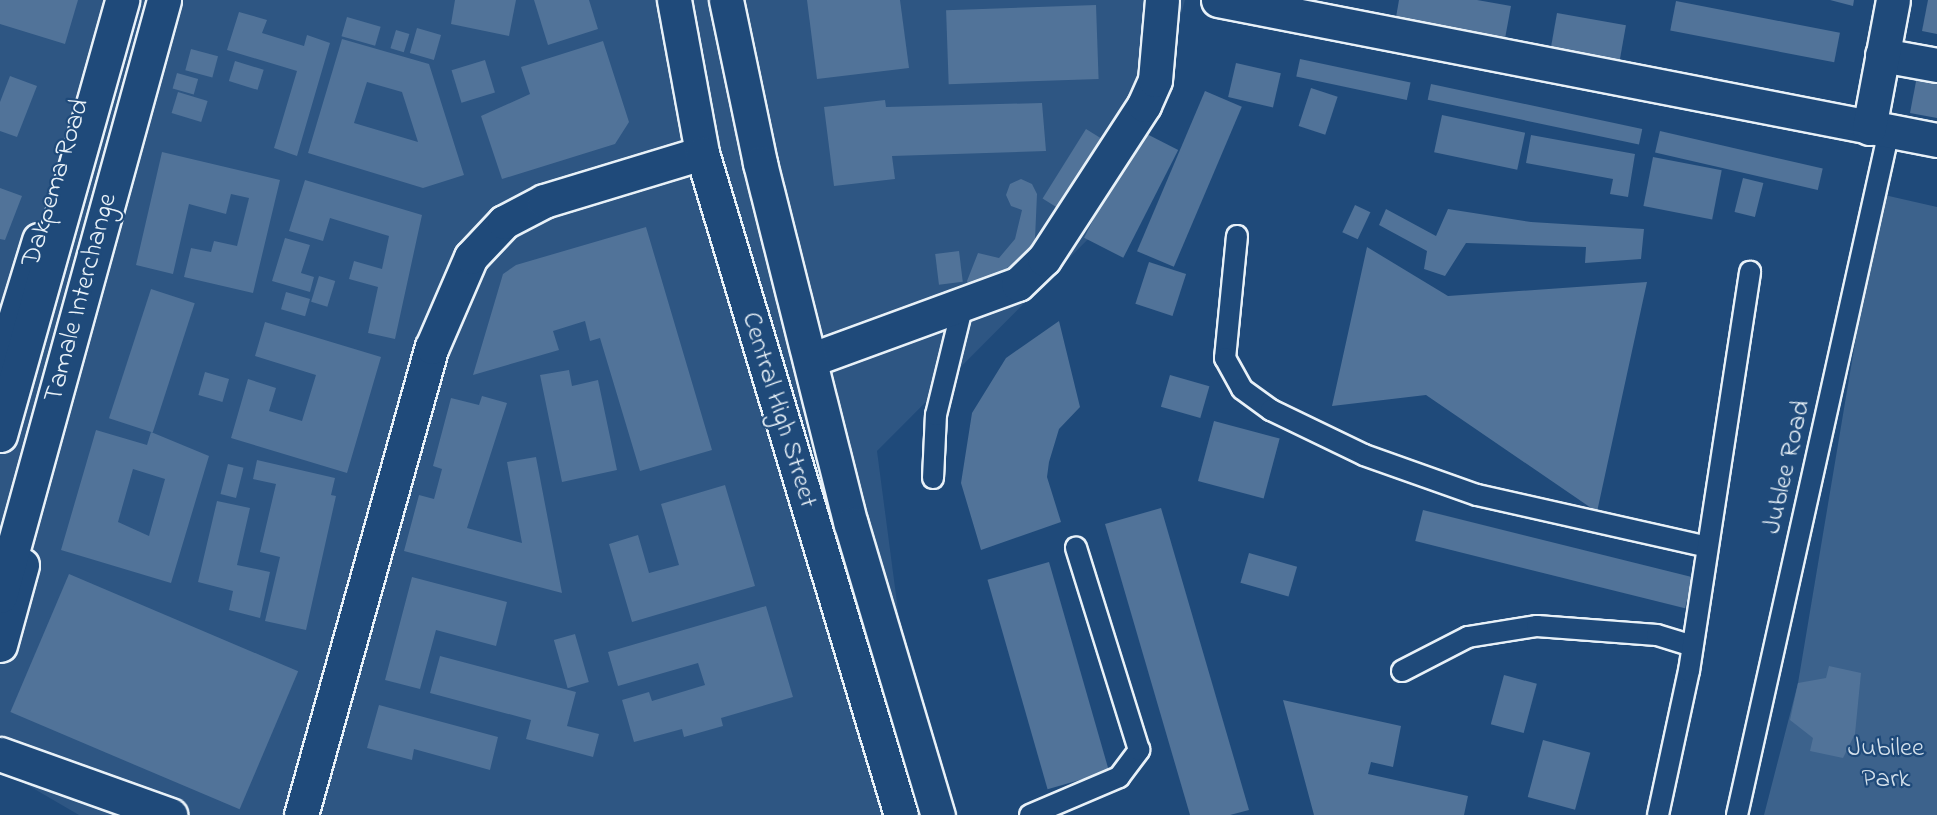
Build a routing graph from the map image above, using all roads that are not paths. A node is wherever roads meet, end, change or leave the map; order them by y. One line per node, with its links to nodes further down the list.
1 (112, 0): 19 (main road, Dakpema Road)
2 (122, 0): 20 (main road, Tamale Interchange)
3 (164, 0): 24 (main road, Tamale Interchange)
4 (179, 0): 25 (main road)
5 (674, 0): 14 (main road, Central High Street)
6 (726, 0): 18 (main road, Central High Street)
7 (1162, 0): 17 (main road)
8 (1218, 0): 12 (main road)
9 (1893, 0): 10 (main road)
10 (1882, 55): 11 (main road); 12 (main road)
11 (1937, 64)
12 (1879, 130): 13 (main road); 35 (lane, Jublee Road)
13 (1937, 140)
14 (702, 153): 30 (main road); 31 (main road, Central High Street)
15 (1237, 236): 22 (lane)
16 (1750, 272): 22 (lane)
17 (962, 308): 18 (main road); 21 (lane)
18 (810, 360): 32 (main road, Central High Street)
19 (0, 367)
20 (0, 435)
21 (933, 478)
22 (1707, 547): 26 (lane)
23 (1076, 548): 33 (lane)
24 (0, 596)
25 (0, 645)
26 (1692, 646): 27 (lane); 34 (lane)
27 (1402, 671)
28 (0, 754): 29 (main road)
29 (170, 815)
30 (301, 815)
31 (901, 815)
32 (938, 815)
33 (1030, 815)
34 (1658, 815)
35 (1737, 815)

